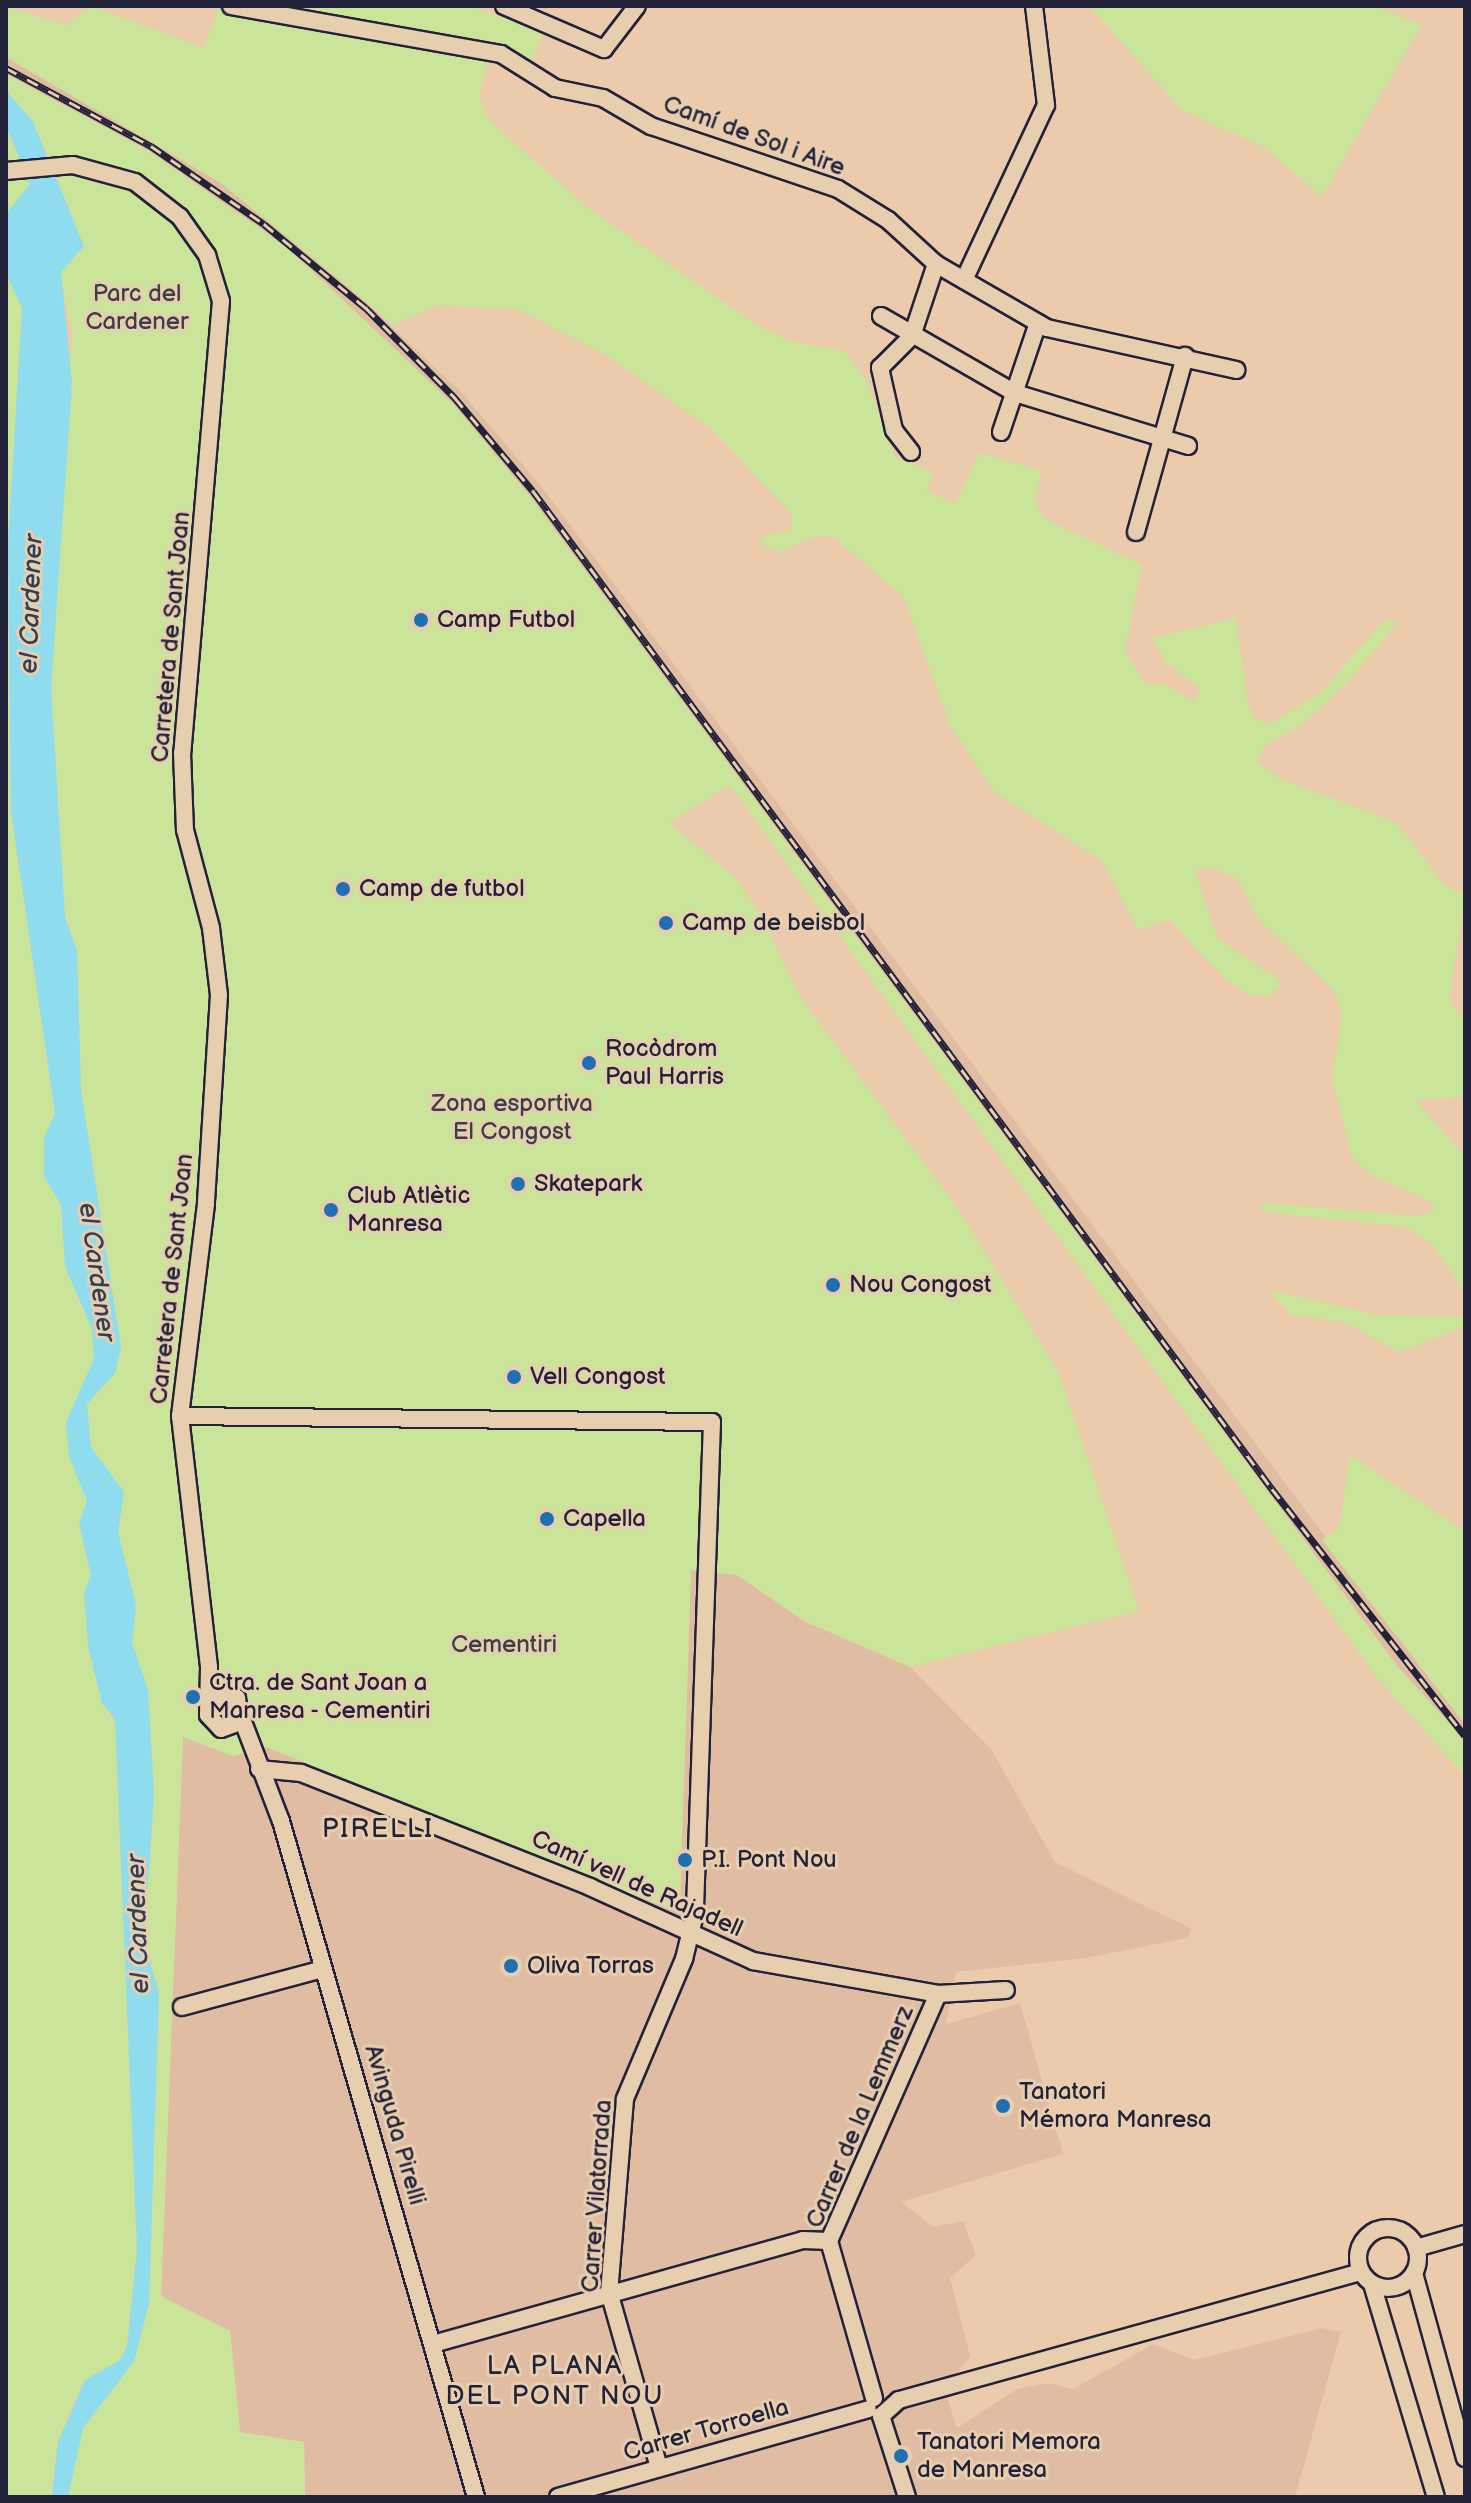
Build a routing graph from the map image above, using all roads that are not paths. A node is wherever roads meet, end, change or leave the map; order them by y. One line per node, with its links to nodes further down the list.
1 (231, 6): 7 (street, Camí de Sol i Aire)
2 (504, 6): 5 (street)
3 (637, 6): 5 (street)
4 (1034, 6): 8 (street)
5 (526, 10)
6 (6, 171): 20 (street, Carretera de Sant Joan)
7 (936, 264): 8 (street, Camí de Sol i Aire); 11 (street)
8 (964, 280): 10 (street, Camí de Sol i Aire)
9 (881, 316): 11 (street)
10 (1038, 323): 12 (street, Camí de Sol i Aire); 14 (street)
11 (912, 336): 14 (street); 18 (street)
12 (1185, 356): 13 (street, Camí de Sol i Aire); 16 (street)
13 (1236, 370)
14 (1015, 393): 15 (street); 16 (street)
15 (1001, 432)
16 (1162, 438): 17 (street); 19 (street)
17 (1188, 446)
18 (911, 452)
19 (1136, 532)
20 (180, 1416): 21 (street, Carretera de Sant Joan); 27 (street, Carrer Vilatorrada)
21 (209, 1667): 22 (street); 23 (street, Carretera de Sant Joan)
22 (232, 1695): 23 (street); 24 (street)
23 (211, 1701): 25 (street)
24 (242, 1719): 25 (street); 26 (street, Avinguda Pirelli)
25 (227, 1729): 26 (street, Avinguda Pirelli)
26 (259, 1769): 27 (street, Camí vell de Rajadell); 28 (street, Avinguda Pirelli)
27 (691, 1934): 30 (street, Camí vell de Rajadell); 37 (street, Carrer Vilatorrada)
28 (323, 1969): 31 (street); 38 (street, Avinguda Pirelli)
29 (1006, 1990): 30 (street, Camí vell de Rajadell)
30 (938, 1994): 33 (street, Carrer de la Lemmerz)
31 (182, 2007)
32 (1465, 2234): 34 (street)
33 (829, 2241): 37 (street); 39 (street, Carrer de la Lemmerz)
34 (1416, 2248): 35 (street); 36 (street)
35 (1414, 2273): 36 (street); 40 (street)
36 (1366, 2278): 39 (street, Carrer Torroella); 45 (street)
37 (609, 2292): 38 (street); 41 (street, Carrer Vilatorrada)
38 (433, 2344): 42 (street, Avinguda Pirelli)
39 (877, 2407): 41 (street, Carrer Torroella); 44 (street, Carrer de la Lemmerz)
40 (1465, 2458)
41 (659, 2467): 43 (street, Carrer Torroella)
42 (476, 2497)
43 (558, 2497)
44 (907, 2497)
45 (1436, 2497)

